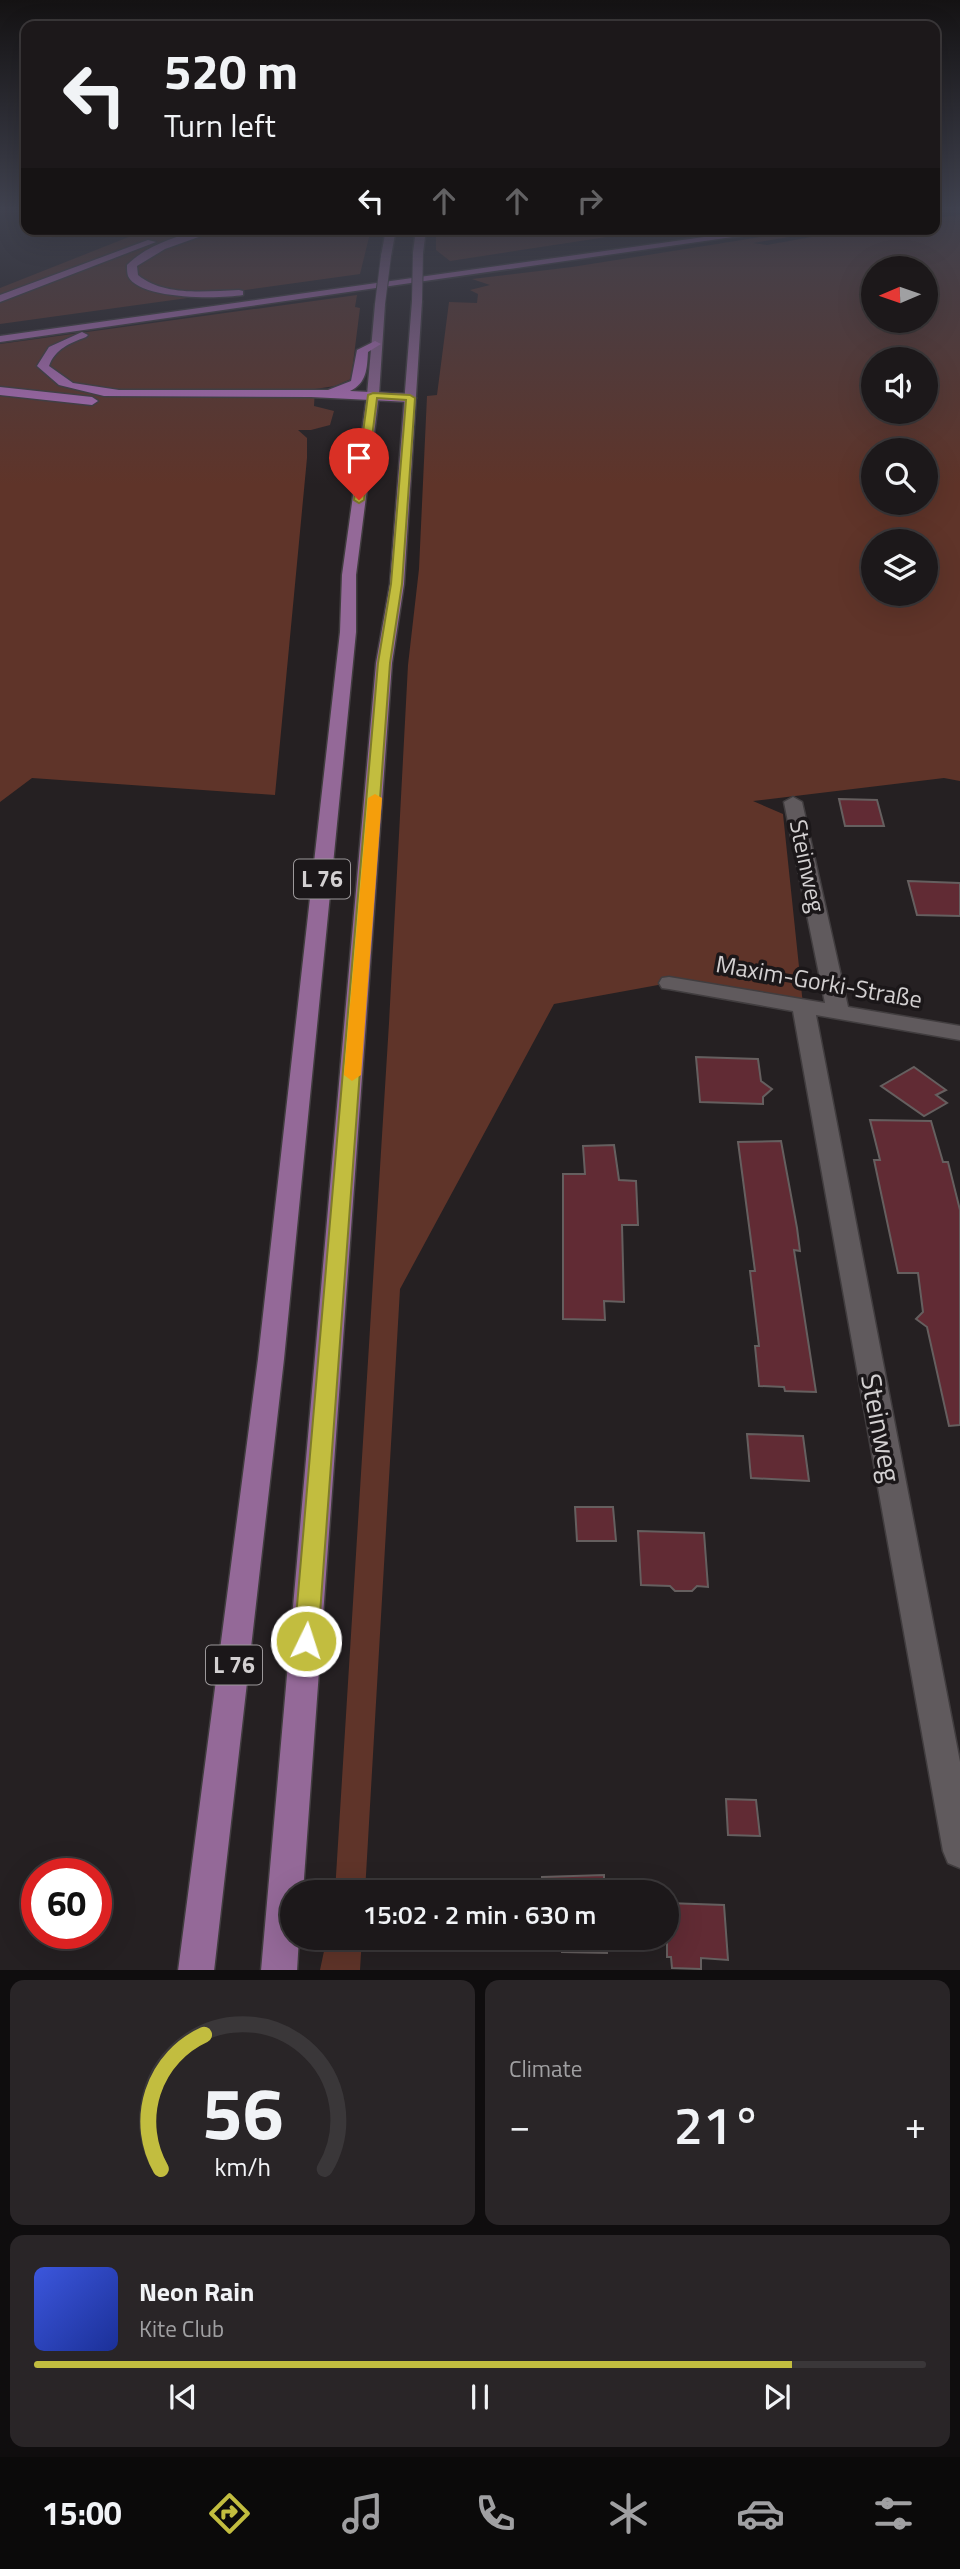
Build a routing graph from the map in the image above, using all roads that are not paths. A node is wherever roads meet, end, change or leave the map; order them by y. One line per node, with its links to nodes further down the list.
1 (206, 301): 6 (highway)
2 (274, 301): 5 (highway)
3 (380, 301): 8 (main road, bridge)
4 (417, 301): 12 (main road, bridge)
5 (118, 323): 7 (highway); 10 (highway)
6 (0, 330)
7 (0, 339)
8 (375, 344): 10 (highway); 11 (main road)
9 (0, 391): 11 (highway)
10 (320, 392): 11 (highway)
11 (372, 398): 12 (highway); 19 (main road, L 76)
12 (410, 398): 20 (main road, L 76)
13 (793, 802): 16 (street, Steinweg)
14 (669, 983): 15 (street, Maxim-Gorki-Straße)
15 (803, 1005): 16 (street, Maxim-Gorki-Straße); 18 (street, Steinweg)
16 (838, 1013): 17 (street, Maxim-Gorki-Straße)
17 (960, 1034)
18 (960, 1851)
19 (196, 1970)
20 (279, 1970)

